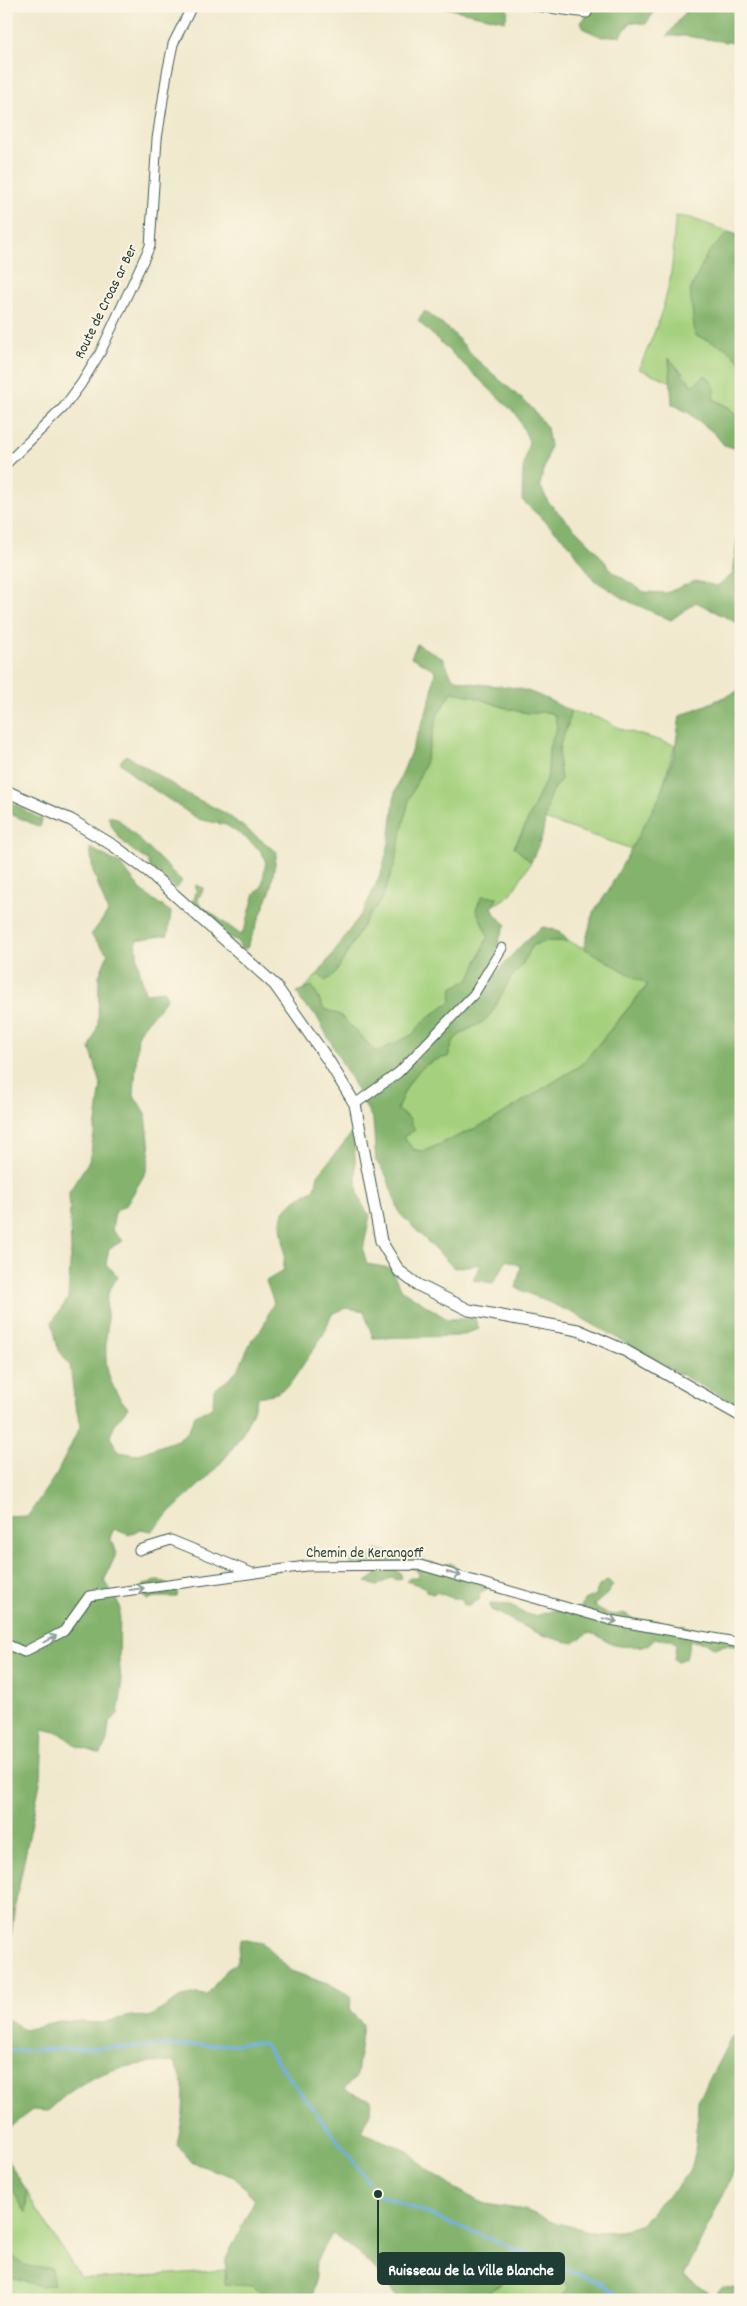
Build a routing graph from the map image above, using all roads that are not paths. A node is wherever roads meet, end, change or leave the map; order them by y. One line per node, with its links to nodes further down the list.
1 (192, 6): 4 (street, Route de Croas ar Ber)
2 (535, 6): 3 (street)
3 (587, 13)
4 (6, 464)
5 (6, 791): 7 (street)
6 (502, 948): 7 (street)
7 (355, 1104): 8 (street)
8 (741, 1416)
9 (139, 1550): 10 (street)
10 (252, 1573): 11 (street, Chemin de Kerangoff, one-way to 11); 12 (street, Chemin de Kerangoff, one-way to 10)
11 (741, 1643)
12 (6, 1644)

